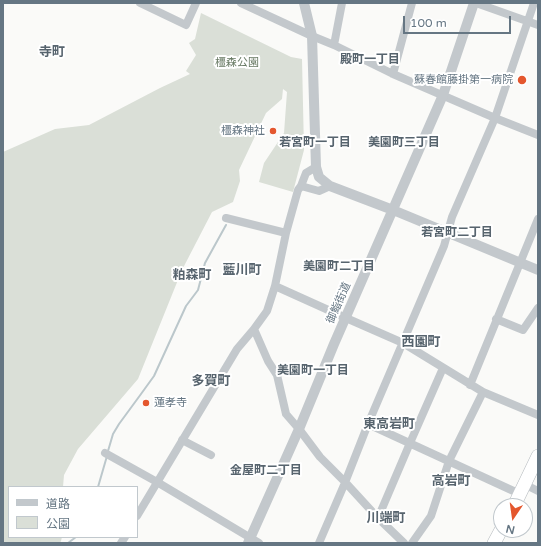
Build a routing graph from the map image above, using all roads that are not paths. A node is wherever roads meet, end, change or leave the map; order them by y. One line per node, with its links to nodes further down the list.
1 (140, 3): 2 (street)
2 (196, 3)
3 (242, 3): 11 (street)
4 (304, 3): 11 (street)
5 (342, 3): 12 (street)
6 (412, 3): 13 (street)
7 (475, 3): 9 (street); 14 (street, 御鮨街道)
8 (534, 3): 9 (street)
9 (528, 21): 10 (street); 15 (street)
10 (538, 25)
11 (312, 36): 12 (street); 17 (street)
12 (334, 45): 13 (street)
13 (393, 74): 14 (street)
14 (442, 95): 15 (street); 20 (street, 御鮨街道)
15 (495, 118): 16 (street); 24 (street)
16 (538, 134)
17 (316, 167): 18 (street); 19 (street)
18 (301, 186): 19 (street); 23 (street)
19 (330, 186): 20 (street)
20 (392, 210): 24 (street); 29 (street, 御鮨街道)
21 (226, 218): 23 (street)
22 (538, 218): 25 (street)
23 (286, 233): 27 (street)
24 (448, 233): 25 (street); 32 (street)
25 (520, 262): 26 (street); 30 (street)
26 (538, 270)
27 (275, 286): 29 (street); 31 (street)
28 (538, 308): 30 (street)
29 (346, 318): 32 (street); 38 (street, 御鮨街道)
30 (496, 319): 34 (street)
31 (254, 329): 38 (street); 39 (street)
32 (403, 343): 33 (street); 37 (street)
33 (443, 368): 34 (street); 40 (street)
34 (470, 385): 35 (street)
35 (482, 392): 36 (street); 44 (street)
36 (538, 415)
37 (368, 424): 40 (street); 47 (street)
38 (299, 429): 47 (street); 51 (street, 御鮨街道)
39 (182, 440): 42 (street); 46 (street)
40 (410, 443): 44 (street); 50 (street)
41 (105, 453): 46 (street)
42 (211, 455)
43 (538, 456): 48 (highway)
44 (449, 460): 48 (street); 55 (street)
45 (538, 470): 48 (highway)
46 (157, 482): 49 (street); 51 (street)
47 (345, 482): 50 (street); 53 (street)
48 (527, 494)
49 (138, 514)
50 (378, 518): 54 (street)
51 (249, 540): 52 (street)
52 (259, 543)
53 (319, 543)
54 (404, 543)
55 (412, 543)

